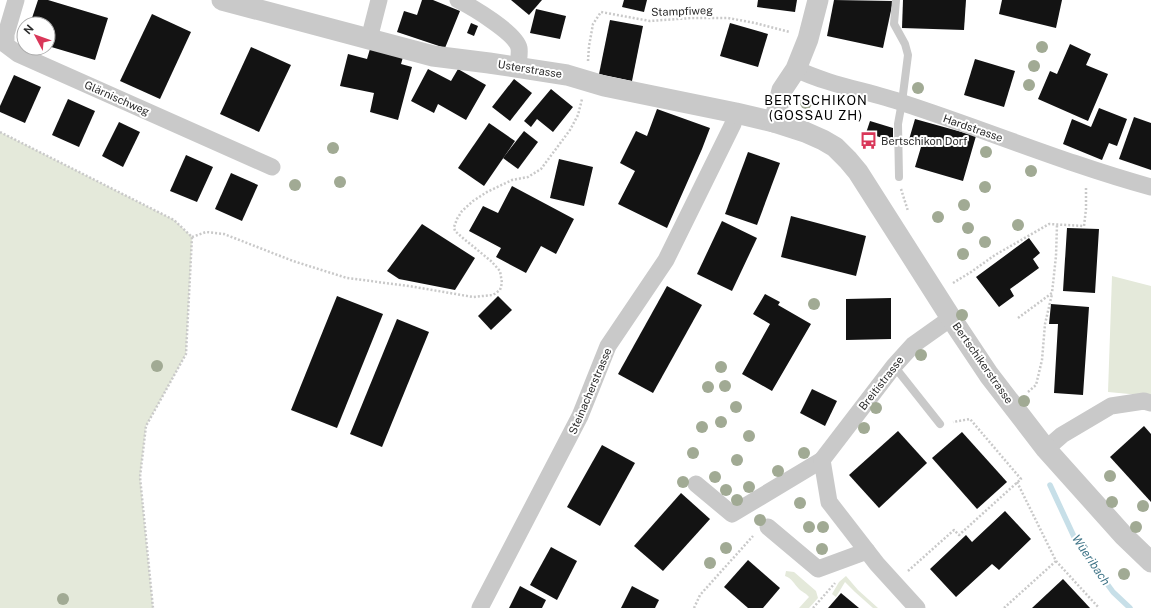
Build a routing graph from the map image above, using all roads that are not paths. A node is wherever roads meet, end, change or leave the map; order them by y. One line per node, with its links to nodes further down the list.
1 (16, 0): 9 (street, Glärnischweg)
2 (222, 0): 8 (street, Usterstrasse)
3 (379, 0): 8 (street)
4 (458, 0): 7 (street)
5 (818, 0): 11 (street)
6 (896, 0): 12 (lane)
7 (482, 6): 10 (street)
8 (369, 39): 10 (street, Usterstrasse)
9 (3, 44): 16 (street, Glärnischweg)
10 (518, 67): 13 (street, Usterstrasse)
11 (796, 69): 12 (street, Hardstrasse); 14 (street)
12 (902, 102): 17 (lane); 18 (street, Hardstrasse)
13 (736, 113): 14 (street, Usterstrasse); 29 (street, Steinacherstrasse)
14 (774, 122): 15 (street, Usterstrasse)
15 (835, 147): 19 (street, Bertschikerstrasse)
16 (272, 167)
17 (899, 177)
18 (1151, 187)
19 (951, 318): 20 (street, Breitistrasse); 23 (street, Bertschikerstrasse)
20 (894, 366): 22 (lane); 24 (street, Breitistrasse)
21 (1151, 403): 23 (street)
22 (940, 424)
23 (1046, 449): 28 (street, Bertschikerstrasse)
24 (822, 460): 25 (street, Breitistrasse); 27 (street)
25 (696, 484)
26 (768, 527): 27 (street)
27 (867, 551): 30 (street)
28 (1151, 562)
29 (480, 608)
30 (917, 608)

